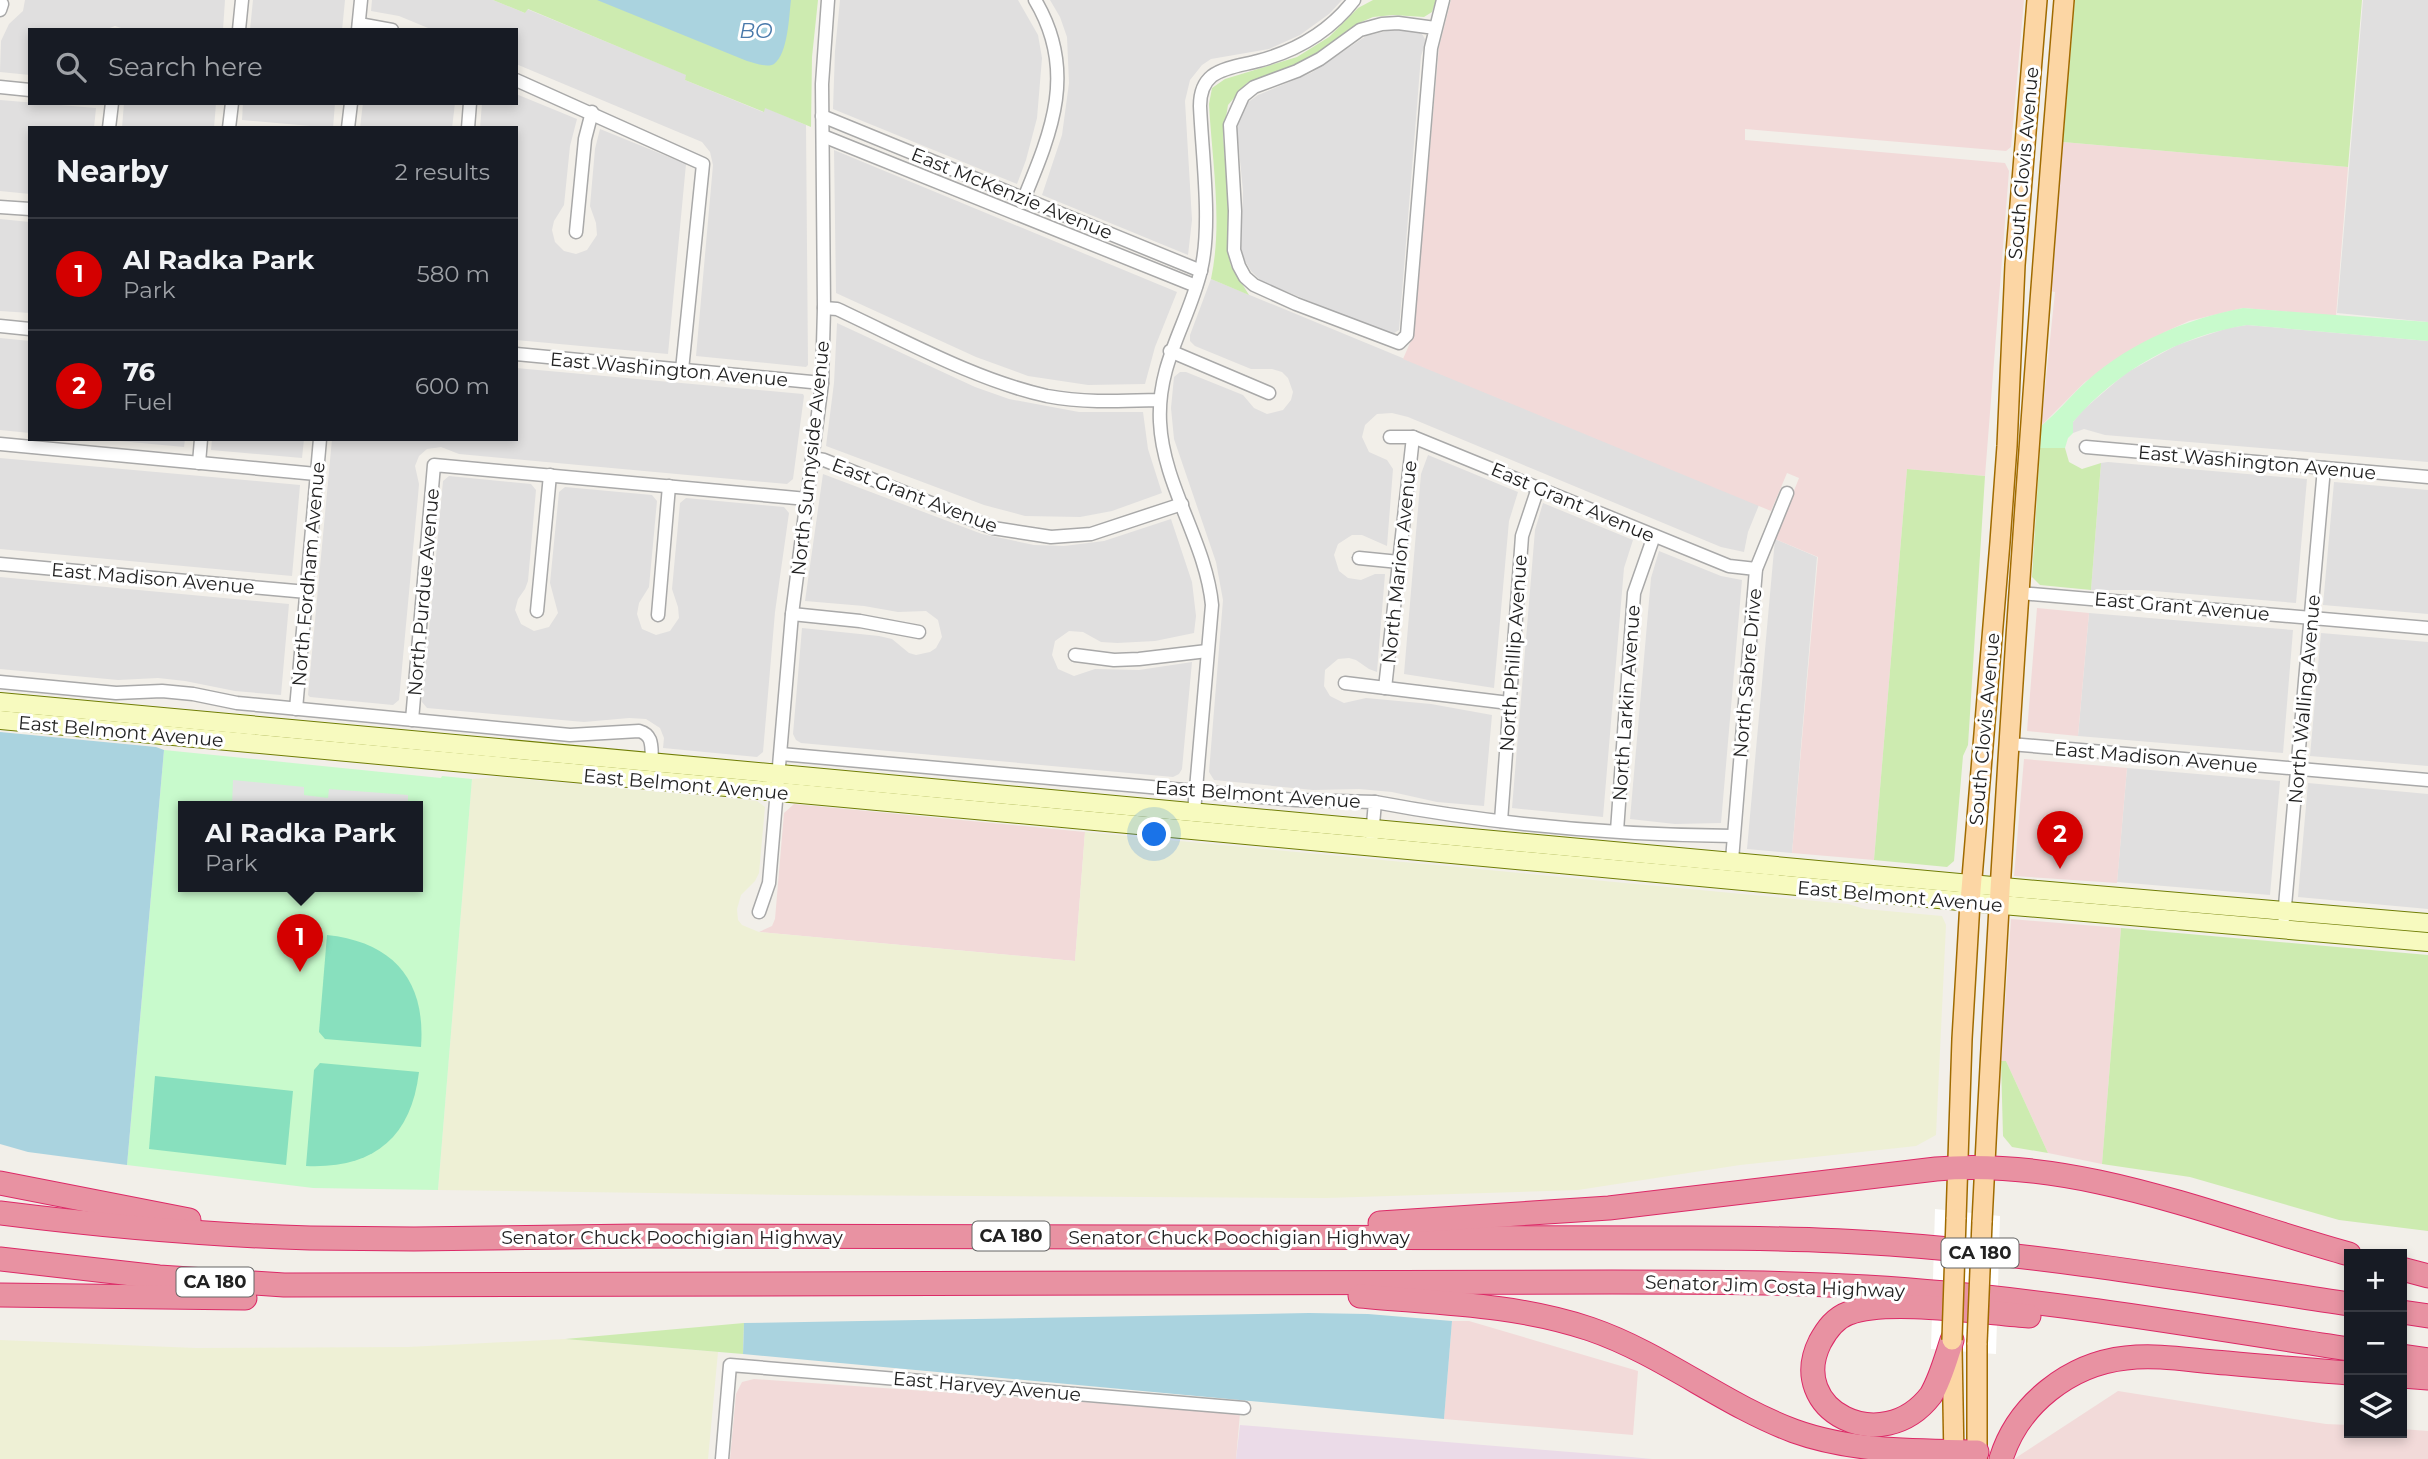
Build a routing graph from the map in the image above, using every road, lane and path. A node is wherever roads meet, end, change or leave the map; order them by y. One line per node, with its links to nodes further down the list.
1 (242, 0): 11 (street)
2 (361, 0): 10 (street)
3 (828, 0): 22 (street, North Sunnyside Avenue)
4 (1035, 0): 28 (street)
5 (1354, 0): 33 (street)
6 (1444, 0): 12 (street)
7 (2037, 0): 62 (main road, South Clovis Avenue)
8 (2052, 0): 14 (main road)
9 (2064, 0): 14 (main road, South Clovis Avenue)
10 (359, 27)
11 (239, 28)
12 (1435, 28): 12 (street)
13 (518, 81): 21 (street)
14 (2057, 84): 68 (main road, South Clovis Avenue)
15 (0, 87): 16 (street)
16 (28, 90)
17 (112, 105): 23 (street)
18 (232, 105): 24 (street)
19 (351, 105): 25 (street)
20 (470, 105): 26 (street)
21 (592, 112): 32 (street); 40 (street)
22 (822, 116): 27 (street, North Sunnyside Avenue); 28 (street, East McKenzie Avenue)
23 (109, 126)
24 (229, 126)
25 (348, 126)
26 (468, 126)
27 (824, 136): 31 (street, East McKenzie Avenue); 35 (street, North Sunnyside Avenue)
28 (1025, 198): 31 (street); 33 (street, East McKenzie Avenue)
29 (0, 207): 30 (street)
30 (28, 209)
31 (1018, 214): 34 (street, East McKenzie Avenue)
32 (576, 232)
33 (1201, 271): 34 (street)
34 (1196, 286): 38 (street)
35 (824, 307): 41 (street, North Sunnyside Avenue); 43 (street)
36 (0, 326): 37 (street)
37 (28, 329)
38 (1170, 351): 42 (street); 43 (street)
39 (518, 354): 40 (street, East Washington Avenue)
40 (682, 370): 41 (street, East Washington Avenue)
41 (822, 383): 50 (street, North Sunnyside Avenue)
42 (1269, 393)
43 (1160, 400): 60 (street)
44 (1390, 437): 45 (street, East Grant Avenue)
45 (1413, 437): 57 (street, East Grant Avenue); 64 (street, North Marion Avenue)
46 (201, 441): 51 (street)
47 (320, 441): 53 (street, North Fordham Avenue)
48 (0, 444): 51 (street)
49 (2085, 447): 52 (street, East Washington Avenue)
50 (812, 458): 59 (street, North Sunnyside Avenue); 60 (street, East Grant Avenue)
51 (199, 463): 53 (street)
52 (2324, 468): 55 (street, East Washington Avenue); 72 (street, North Walling Avenue)
53 (316, 474): 67 (street, North Fordham Avenue)
54 (550, 475): 56 (street); 69 (street); 88 (street, North Purdue Avenue)
55 (2428, 477)
56 (669, 486): 59 (street); 71 (street)
57 (1538, 488): 61 (street, East Grant Avenue); 84 (street, North Phillip Avenue)
58 (1787, 493): 66 (street, North Sabre Drive)
59 (807, 499): 70 (street, North Sunnyside Avenue)
60 (1182, 504): 76 (street)
61 (1654, 536): 66 (street, East Grant Avenue); 103 (street, North Larkin Avenue)
62 (2000, 536): 73 (main road, South Clovis Avenue); 78 (main road)
63 (1359, 558): 64 (street)
64 (1399, 562): 81 (street, North Marion Avenue)
65 (0, 564): 67 (street, East Madison Avenue)
66 (1756, 569): 104 (street, North Sabre Drive)
67 (307, 592): 85 (street, North Fordham Avenue)
68 (2020, 593): 72 (street, East Grant Avenue); 78 (main road, South Clovis Avenue)
69 (537, 611)
70 (792, 614): 75 (street); 92 (street, North Sunnyside Avenue)
71 (659, 615)
72 (2311, 617): 74 (street, East Grant Avenue); 95 (street, North Walling Avenue)
73 (1994, 618): 90 (main road); 107 (main road, South Clovis Avenue)
74 (2428, 628)
75 (919, 632)
76 (1207, 651): 77 (street); 98 (street)
77 (1075, 655)
78 (2014, 678): 90 (main road, South Clovis Avenue)
79 (0, 682): 82 (street, East Belmont Avenue)
80 (1345, 683): 81 (street)
81 (1385, 688): 84 (street)
82 (178, 693): 85 (street, East Belmont Avenue); 86 (street)
83 (0, 702): 86 (street, East Belmont Avenue)
84 (1509, 703): 101 (street, North Phillip Avenue)
85 (296, 709): 88 (street, East Belmont Avenue)
86 (175, 718): 89 (street); 91 (street, East Belmont Avenue)
87 (0, 720): 89 (street, East Belmont Avenue)
88 (412, 720): 94 (street, East Belmont Avenue)
89 (173, 736): 93 (street, East Belmont Avenue)
90 (2010, 744): 95 (street, East Madison Avenue); 108 (main road, South Clovis Avenue)
91 (544, 751): 93 (street); 94 (street, East Belmont Avenue)
92 (781, 754): 97 (street, North Sunnyside Avenue); 98 (street, East Belmont Avenue)
93 (425, 760): 97 (street, East Belmont Avenue)
94 (652, 761): 97 (street, East Belmont Avenue)
95 (2297, 769): 96 (street, East Madison Avenue); 109 (street, North Walling Avenue)
96 (2428, 780)
97 (778, 783): 100 (street, East Belmont Avenue); 105 (street, East Belmont Avenue); 110 (street, North Sunnyside Avenue)
98 (1196, 791): 99 (street, East Belmont Avenue); 100 (street)
99 (1375, 803): 101 (street); 102 (street, East Belmont Avenue)
100 (1194, 812): 102 (street, East Belmont Avenue)
101 (1501, 821): 103 (street)
102 (1373, 828): 105 (street, East Belmont Avenue); 106 (street, East Belmont Avenue)
103 (1617, 831): 104 (street)
104 (1733, 836): 106 (street, North Sabre Drive)
105 (1371, 847): 107 (street, East Belmont Avenue)
106 (1732, 860): 107 (street, East Belmont Avenue)
107 (1971, 893): 108 (street, East Belmont Avenue); 115 (main road, South Clovis Avenue)
108 (2000, 895): 109 (street, East Belmont Avenue); 112 (street, East Belmont Avenue); 114 (main road, South Clovis Avenue)
109 (2284, 911): 111 (street, East Belmont Avenue); 112 (street, North Walling Avenue)
110 (759, 912)
111 (2428, 923)
112 (2283, 929): 113 (street, East Belmont Avenue)
113 (2428, 942)
114 (1985, 1166): 115 (highway); 120 (highway); 139 (main road, South Clovis Avenue, bridge)
115 (1957, 1167): 118 (highway); 131 (main road, South Clovis Avenue, bridge)
116 (0, 1183): 119 (highway)
117 (0, 1213): 119 (highway, Senator Chuck Poochigian Highway / CA 180)
118 (1193, 1237): 119 (highway, Senator Chuck Poochigian Highway / CA 180); 127 (highway, Senator Chuck Poochigian Highway / CA 180)
119 (310, 1238)
120 (2344, 1252)
121 (0, 1259): 125 (highway, CA 180)
122 (2407, 1270): 123 (highway)
123 (2428, 1276)
124 (1196, 1283): 125 (highway, CA 180); 130 (highway, Senator Jim Costa Highway / CA 180); 139 (highway)
125 (431, 1285): 126 (highway)
126 (0, 1294)
127 (2344, 1303)
128 (2407, 1313): 129 (highway)
129 (2428, 1315)
130 (2248, 1334): 131 (highway); 132 (highway, Senator Jim Costa Highway / CA 180)
131 (1952, 1340): 139 (main road, South Clovis Avenue)
132 (2344, 1348)
133 (2407, 1357): 134 (highway)
134 (2428, 1360)
135 (2344, 1373): 141 (highway)
136 (2407, 1376): 137 (highway)
137 (2428, 1378)
138 (1244, 1408): 140 (street, East Harvey Avenue)
139 (1966, 1455)
140 (722, 1459)
141 (2001, 1459)

